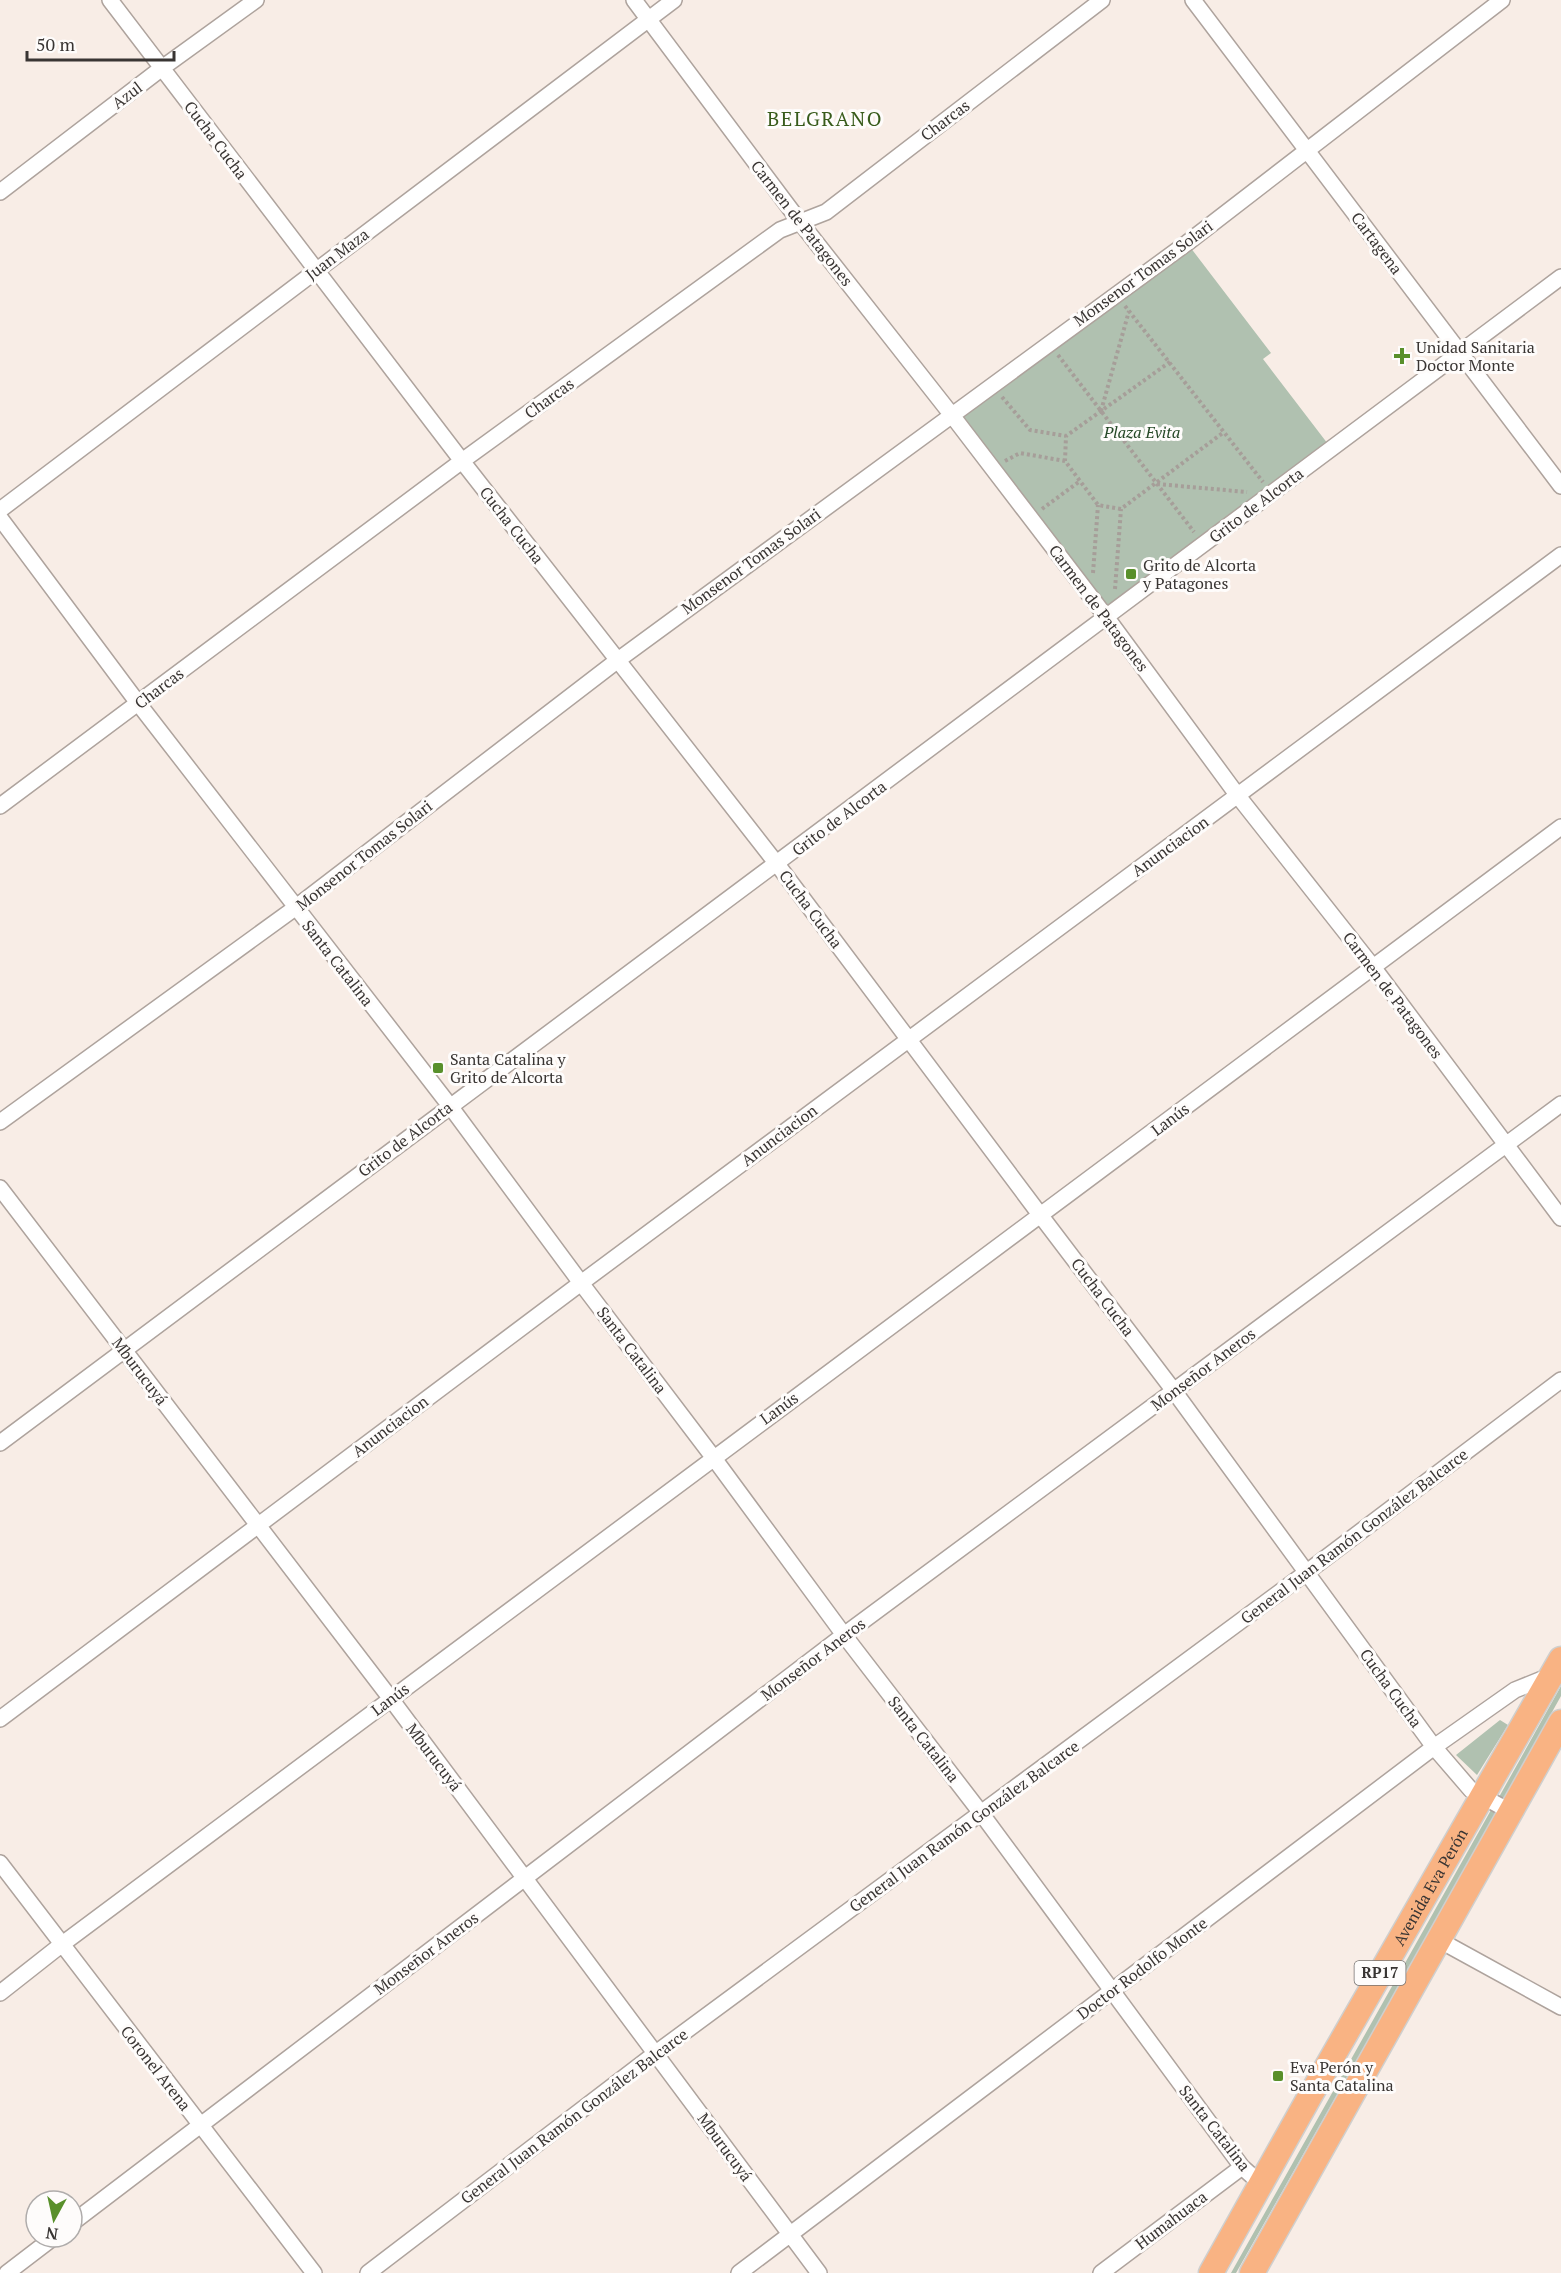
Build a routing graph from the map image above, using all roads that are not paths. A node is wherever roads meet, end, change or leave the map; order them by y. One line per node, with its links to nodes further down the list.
1 (110, 0): 9 (street, Cucha Cucha)
2 (256, 0): 9 (street, Azul)
3 (634, 0): 8 (street, Carmen de Patagones)
4 (674, 0): 8 (street, Juan Maza)
5 (1102, 0): 12 (street, Charcas)
6 (1193, 0): 10 (street, Cartagena)
7 (1502, 0): 10 (street, Monsenor Tomas Solari)
8 (648, 19): 12 (street, Carmen de Patagones); 13 (street, Juan Maza)
9 (162, 68): 11 (street, Azul); 13 (street, Cucha Cucha)
10 (1306, 150): 15 (street, Cartagena); 16 (street, Monsenor Tomas Solari)
11 (0, 192)
12 (800, 222): 16 (street, Carmen de Patagones); 17 (street, Charcas)
13 (315, 270): 17 (street, Cucha Cucha); 19 (street, Juan Maza)
14 (1561, 277): 15 (street, Grito de Alcorta)
15 (1461, 352): 18 (street, Cartagena); 22 (street, Grito de Alcorta)
16 (951, 414): 22 (street, Carmen de Patagones); 23 (street, Monsenor Tomas Solari)
17 (462, 461): 23 (street, Cucha Cucha); 24 (street, Charcas)
18 (1561, 486)
19 (0, 510)
20 (0, 518): 24 (street, Santa Catalina)
21 (1561, 555): 25 (street, Anunciacion)
22 (1110, 616): 25 (street, Carmen de Patagones); 28 (street, Grito de Alcorta)
23 (618, 660): 28 (street, Cucha Cucha); 29 (street, Monsenor Tomas Solari)
24 (138, 704): 26 (street, Charcas); 29 (street, Santa Catalina)
25 (1238, 796): 30 (street, Carmen de Patagones); 31 (street, Anunciacion)
26 (0, 806)
27 (1561, 827): 30 (street, Lanús)
28 (777, 864): 31 (street, Cucha Cucha); 33 (street, Grito de Alcorta)
29 (295, 908): 33 (street, Santa Catalina); 34 (street, Monsenor Tomas Solari)
30 (1373, 967): 35 (street, Carmen de Patagones); 37 (street, Lanús)
31 (909, 1039): 37 (street, Cucha Cucha); 39 (street, Anunciacion)
32 (1561, 1104): 35 (street, Monseñor Aneros)
33 (450, 1106): 39 (street, Santa Catalina); 40 (street, Grito de Alcorta)
34 (0, 1122)
35 (1506, 1145): 38 (street, Carmen de Patagones); 42 (street, Monseñor Aneros)
36 (0, 1188): 40 (street, Mburucuyá)
37 (1041, 1216): 42 (street, Cucha Cucha); 44 (street, Lanús)
38 (1561, 1218)
39 (581, 1283): 44 (street, Santa Catalina); 45 (street, Anunciacion)
40 (124, 1350): 43 (street, Grito de Alcorta); 45 (street, Mburucuyá)
41 (1561, 1380): 46 (street, General Juan Ramón González Balcarce)
42 (1174, 1391): 46 (street, Cucha Cucha); 47 (street, Monseñor Aneros)
43 (0, 1443)
44 (713, 1457): 47 (street, Santa Catalina); 49 (street, Lanús)
45 (257, 1525): 49 (street, Mburucuyá); 50 (street, Anunciacion)
46 (1306, 1572): 52 (street, Cucha Cucha); 54 (street, General Juan Ramón González Balcarce)
47 (844, 1635): 54 (street, Santa Catalina); 57 (street, Monseñor Aneros)
48 (1557, 1667): 52 (street, Doctor Rodolfo Monte); 53 (main road, Avenida Eva Perón / RP17)
49 (391, 1699): 57 (street, Mburucuyá); 59 (street, Lanús)
50 (0, 1719)
51 (1561, 1722): 55 (main road, Avenida Eva Perón / RP17)
52 (1434, 1747): 53 (street, Cucha Cucha); 60 (street, Doctor Rodolfo Monte)
53 (1482, 1796): 55 (street, Cucha Cucha); 66 (main road, Avenida Eva Perón / RP17)
54 (981, 1812): 60 (street, Santa Catalina); 63 (street, General Juan Ramón González Balcarce)
55 (1511, 1812): 58 (main road, Avenida Eva Perón / RP17)
56 (0, 1863): 59 (street, Coronel Arena)
57 (524, 1877): 63 (street, Mburucuyá); 64 (street, Monseñor Aneros)
58 (1439, 1940): 62 (street); 77 (main road, Avenida Eva Perón / RP17)
59 (61, 1945): 61 (street, Lanús); 64 (street, Coronel Arena)
60 (1113, 1991): 65 (street, Santa Catalina); 68 (street, Doctor Rodolfo Monte)
61 (0, 1994)
62 (1561, 2007)
63 (656, 2053): 68 (street, Mburucuyá); 72 (street, General Juan Ramón González Balcarce)
64 (200, 2126): 67 (street, Monseñor Aneros); 71 (street, Coronel Arena)
65 (1242, 2167): 66 (street, Santa Catalina); 75 (street, Humahuaca)
66 (1261, 2184): 76 (main road, Avenida Eva Perón / RP17)
67 (84, 2214)
68 (790, 2235): 73 (street, Doctor Rodolfo Monte); 74 (street, Mburucuyá)
69 (38, 2249): 70 (street)
70 (7, 2273)
71 (314, 2273)
72 (368, 2273)
73 (739, 2273)
74 (819, 2273)
75 (1101, 2273)
76 (1211, 2273)
77 (1252, 2273)

